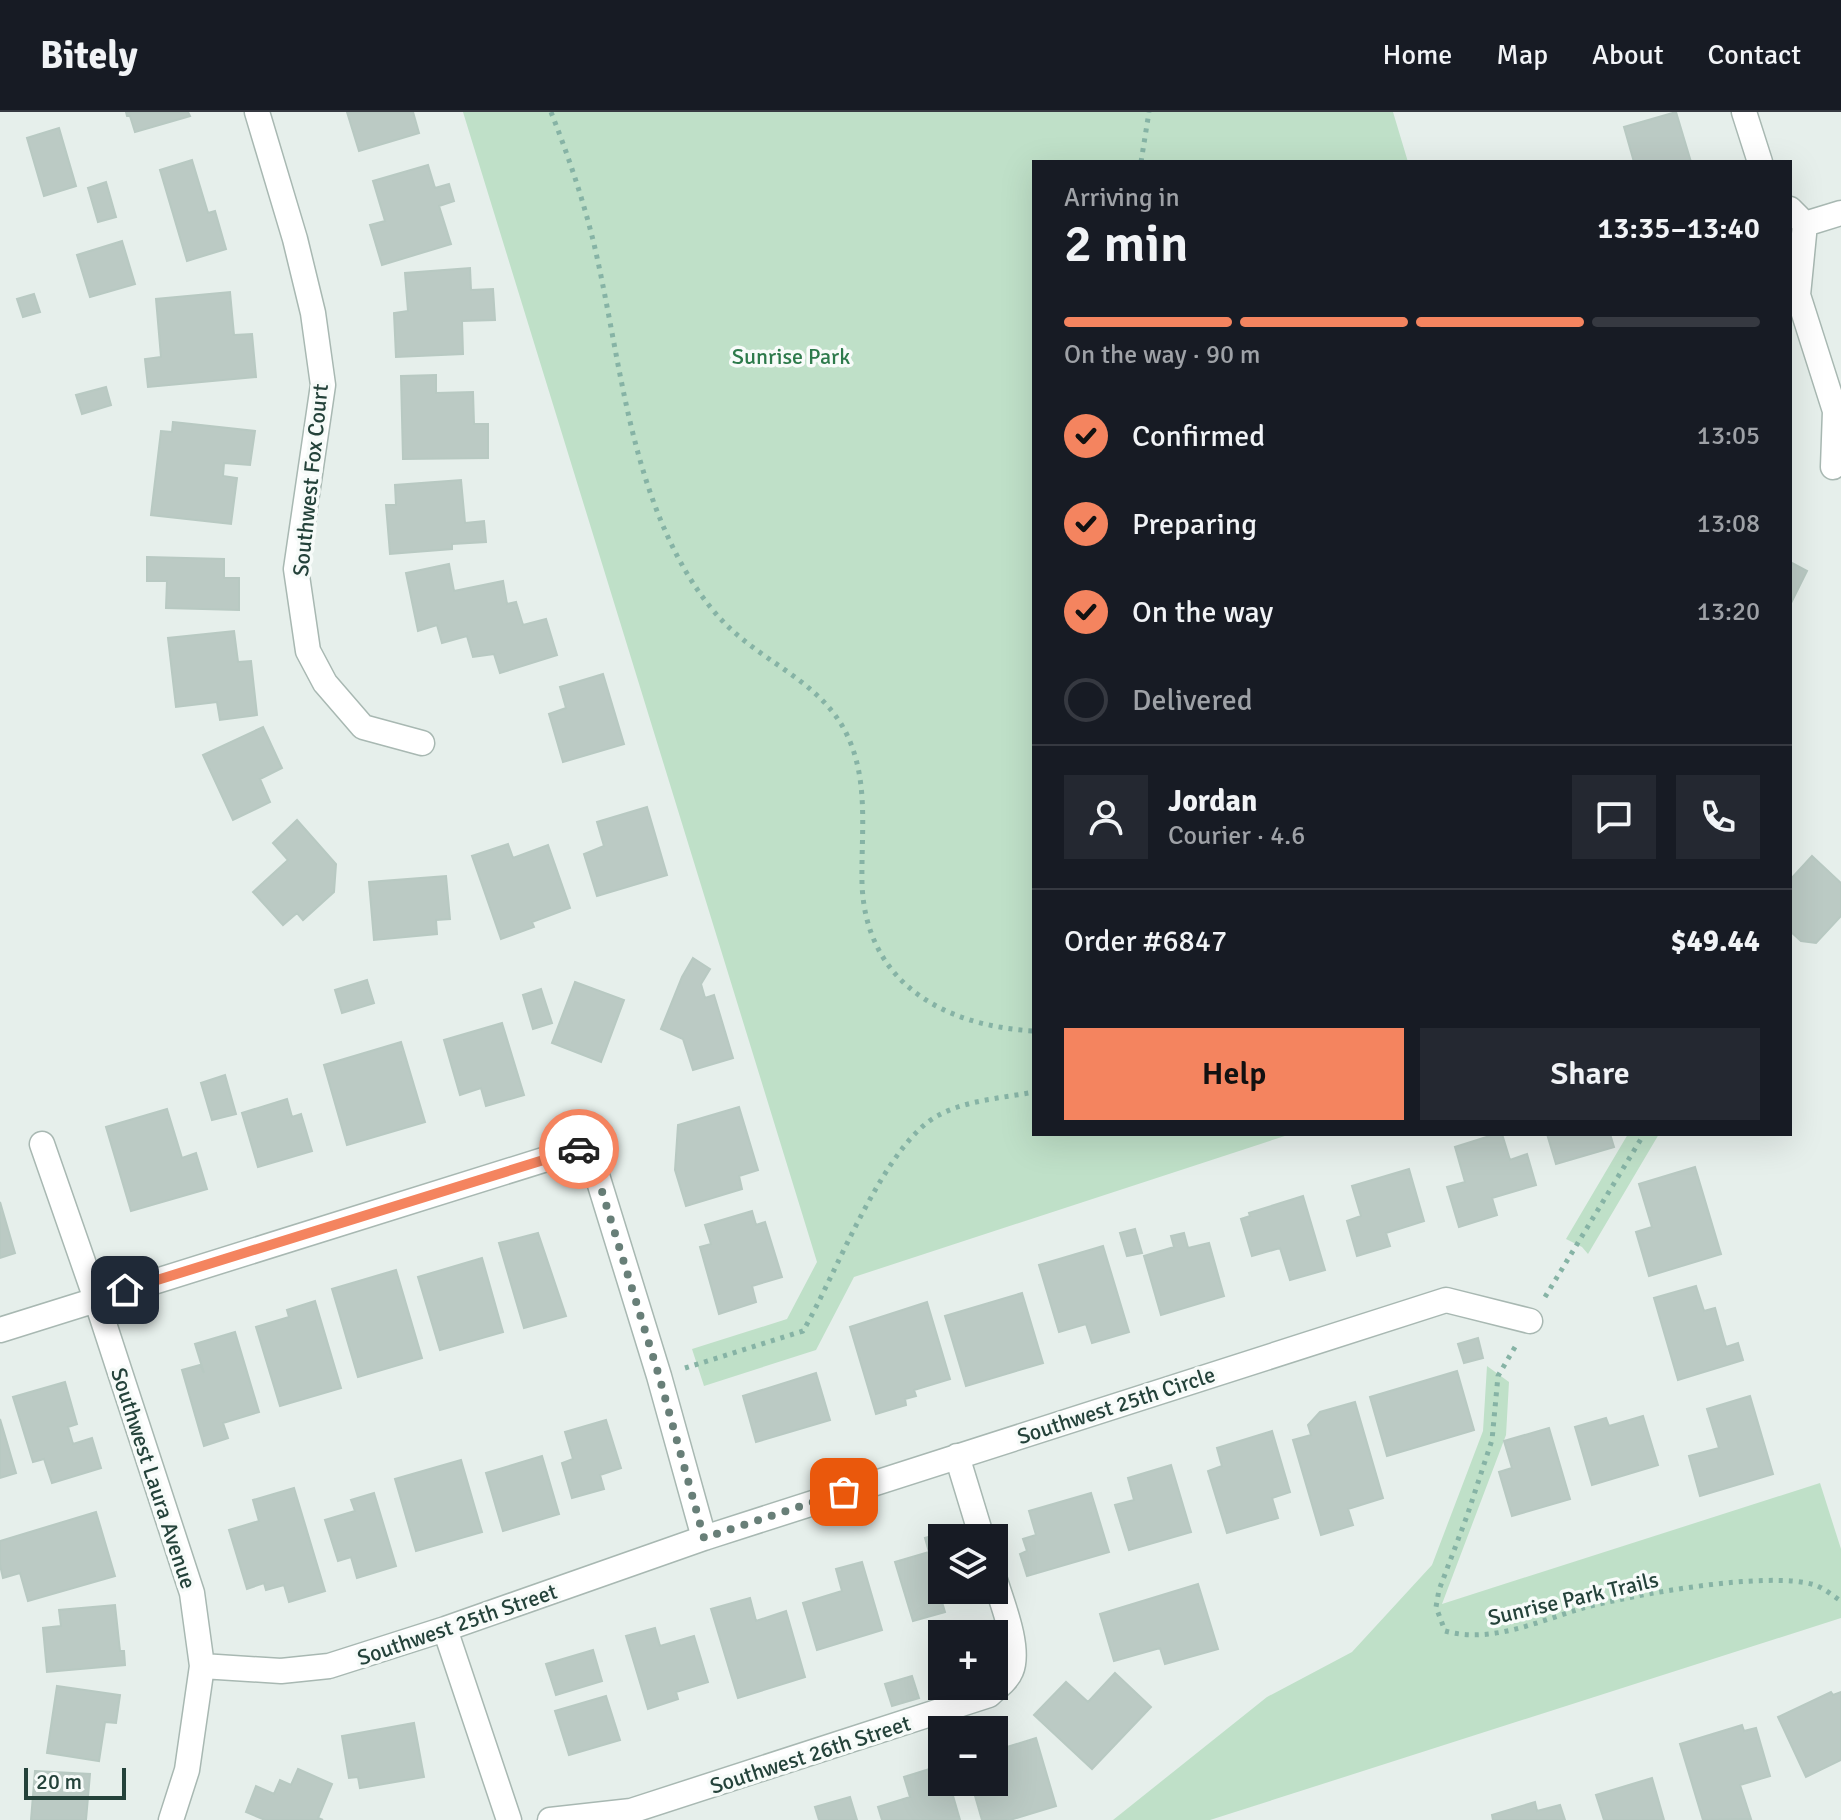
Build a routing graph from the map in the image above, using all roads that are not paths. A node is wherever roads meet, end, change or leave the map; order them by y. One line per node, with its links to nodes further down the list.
1 (257, 112): 7 (street, Southwest Fox Court)
2 (1744, 112): 3 (street)
3 (1759, 160)
4 (1841, 213): 5 (street)
5 (1797, 217): 6 (street)
6 (1833, 467)
7 (422, 743)
8 (42, 1144): 9 (street, Southwest Laura Avenue)
9 (96, 1299): 11 (street); 14 (street); 17 (street, Southwest Laura Avenue)
10 (1530, 1321): 12 (street, Southwest 25th Circle)
11 (0, 1330)
12 (957, 1456): 13 (street); 14 (street, Southwest 25th Circle)
13 (978, 1524)
14 (704, 1538): 16 (street, Southwest 25th Street)
15 (1002, 1604): 20 (street, Southwest 26th Street)
16 (445, 1629): 17 (street, Southwest 25th Street); 19 (street)
17 (202, 1666): 18 (street, Southwest Laura Avenue)
18 (171, 1820)
19 (509, 1820)
20 (550, 1820)

